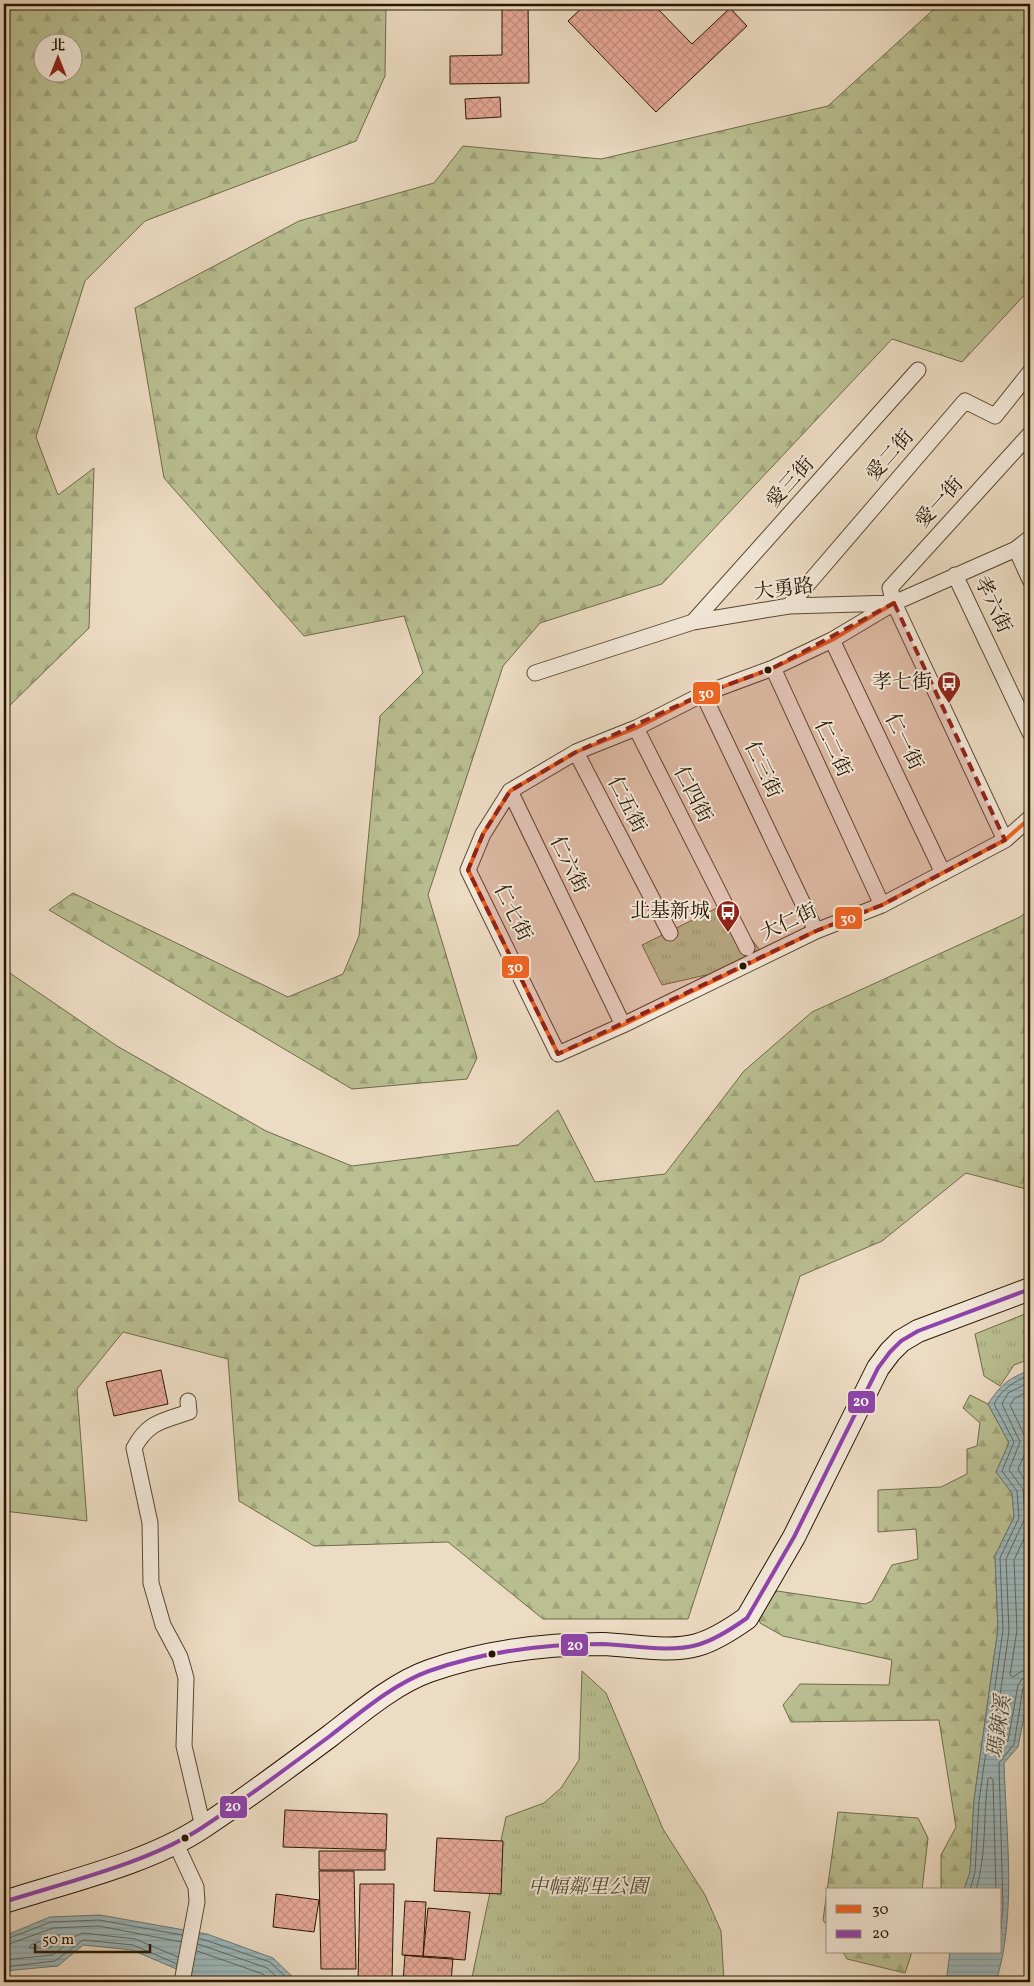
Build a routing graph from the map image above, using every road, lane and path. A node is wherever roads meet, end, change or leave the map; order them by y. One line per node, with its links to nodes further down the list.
1 (918, 370): 10 (street, 愛三街)
2 (1030, 372): 9 (street, 愛二街)
3 (1030, 434): 8 (street, 愛一街)
4 (1030, 538): 5 (street, 大勇路)
5 (1016, 549): 6 (street, 大勇路); 7 (street)
6 (955, 575): 8 (street, 大勇路); 16 (street, 孝六街)
7 (1030, 580)
8 (894, 603): 9 (street, 大勇路); 11 (street); 20 (street)
9 (789, 606): 10 (street, 大勇路)
10 (693, 622): 13 (street, 大勇路)
11 (832, 640): 12 (street); 21 (street, 仁一街)
12 (773, 668): 14 (street); 22 (street, 仁二街)
13 (535, 673)
14 (703, 694): 15 (street); 23 (street, 仁三街)
15 (636, 728): 17 (street); 25 (street, 仁四街)
16 (1030, 733)
17 (576, 752): 18 (street); 24 (street, 仁五街)
18 (510, 792): 26 (street, 仁六街); 27 (street, 仁七街)
19 (1030, 818): 20 (street, 大仁街)
20 (1005, 840): 21 (street, 大仁街)
21 (944, 873): 22 (street, 大仁街)
22 (882, 905): 23 (street, 大仁街)
23 (816, 931): 26 (street, 大仁街)
24 (670, 933)
25 (747, 948)
26 (624, 1025): 27 (street, 大仁街)
27 (558, 1054)
28 (1030, 1289): 30 (street)
29 (188, 1401): 30 (street)
30 (203, 1827): 31 (street)
31 (176, 1844): 32 (street); 33 (street)
32 (4, 1902)
33 (182, 1982)

